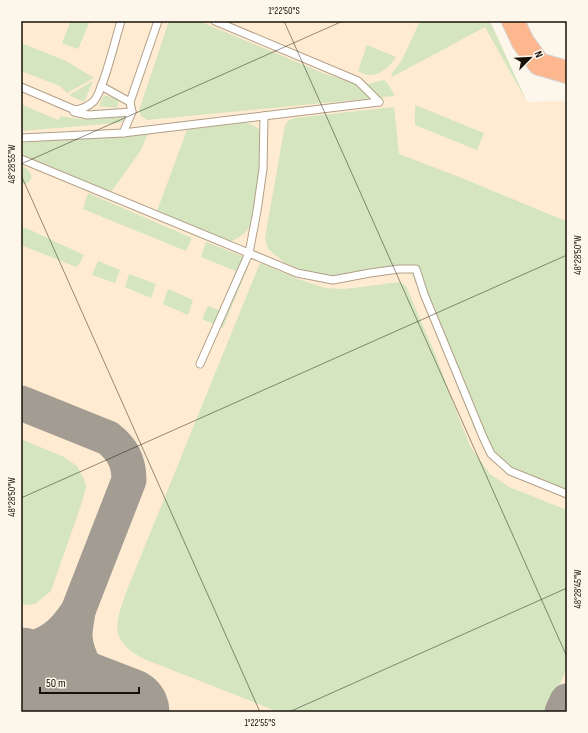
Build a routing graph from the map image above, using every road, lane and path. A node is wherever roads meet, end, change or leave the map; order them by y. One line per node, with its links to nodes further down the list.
1 (121, 21): 6 (lane)
2 (158, 21): 8 (lane)
3 (215, 21): 11 (lane)
4 (513, 21): 5 (main road)
5 (566, 74)
6 (101, 86): 8 (lane); 9 (lane)
7 (21, 87): 9 (lane)
8 (130, 102): 10 (lane)
9 (66, 107): 10 (lane)
10 (132, 112): 12 (lane)
11 (264, 116): 12 (lane); 15 (lane)
12 (123, 133): 13 (lane)
13 (21, 138)
14 (21, 159): 15 (lane)
15 (248, 253): 16 (lane); 17 (lane)
16 (200, 364)
17 (567, 494)

